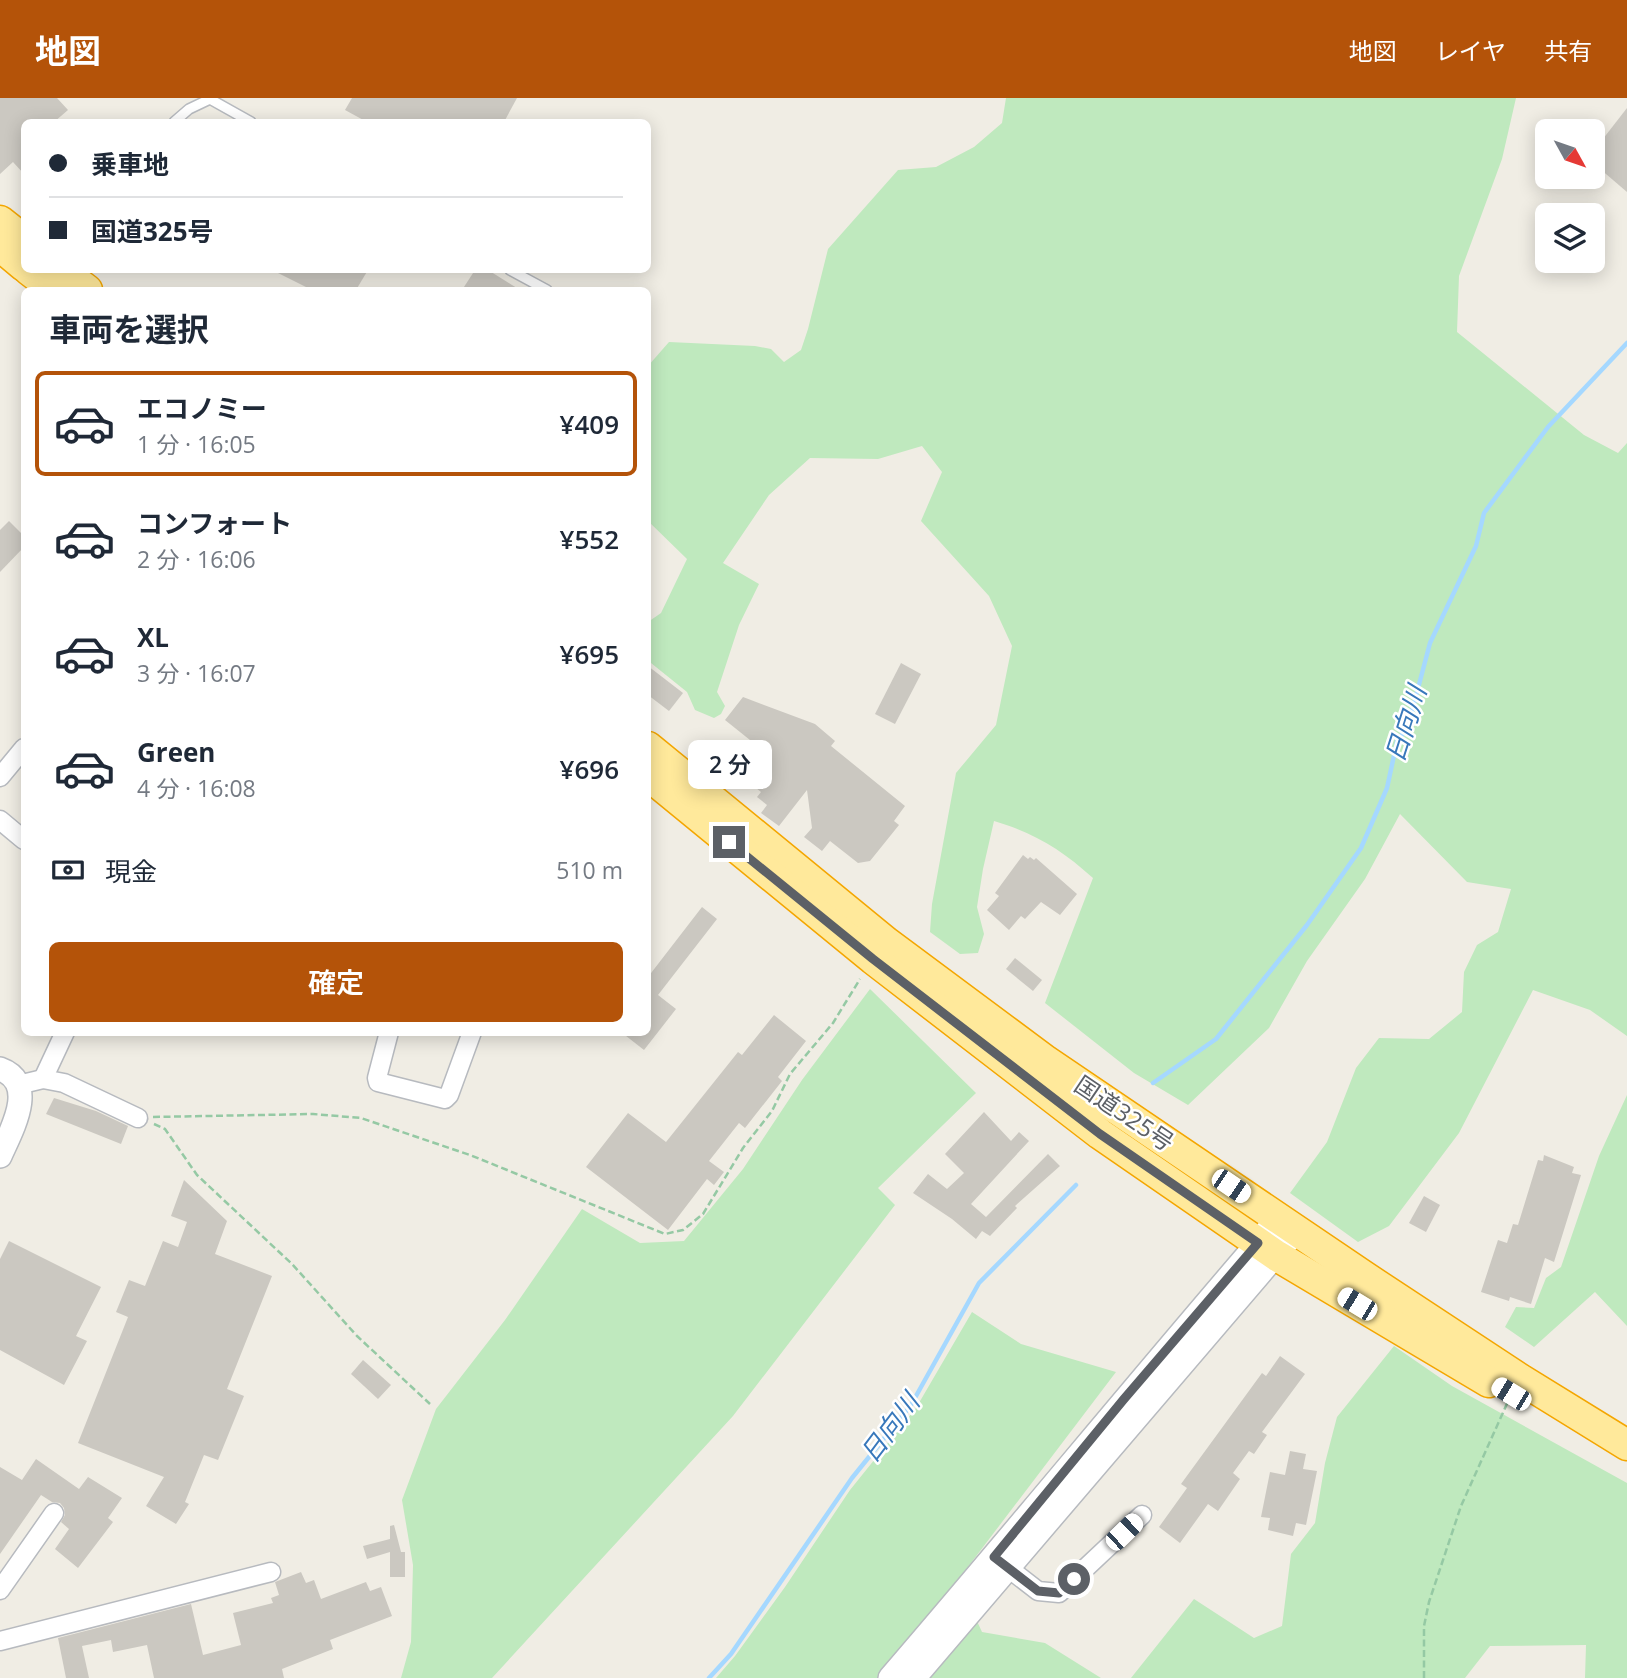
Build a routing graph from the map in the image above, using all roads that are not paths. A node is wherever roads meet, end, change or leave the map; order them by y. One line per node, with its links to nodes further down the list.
1 (177, 119): 2 (lane)
2 (246, 119)
3 (0, 221): 4 (highway)
4 (21, 238)
5 (0, 246): 6 (highway)
6 (21, 264)
7 (33, 273): 10 (highway)
8 (65, 273): 11 (highway)
9 (516, 273): 12 (lane)
10 (51, 287)
11 (83, 287)
12 (541, 287)
13 (651, 749): 27 (highway, 国道325号)
14 (21, 752): 15 (street)
15 (0, 777)
16 (651, 777): 28 (highway, 国道325号)
17 (0, 820): 18 (street)
18 (21, 838)
19 (63, 1036): 23 (street)
20 (387, 1036): 21 (street)
21 (471, 1036)
22 (0, 1069): 24 (street)
23 (43, 1079): 24 (street); 25 (street)
24 (18, 1085): 26 (street)
25 (138, 1118)
26 (0, 1156)
27 (1287, 1224): 28 (street); 29 (highway, 国道325号)
28 (1268, 1249): 30 (highway, 国道325号); 33 (street)
29 (1627, 1445)
30 (1627, 1465)
31 (54, 1513): 35 (street)
32 (1142, 1515): 33 (street)
33 (1001, 1562): 37 (street); 38 (street)
34 (271, 1572): 36 (street)
35 (0, 1590)
36 (0, 1641)
37 (891, 1678)
38 (914, 1678)

